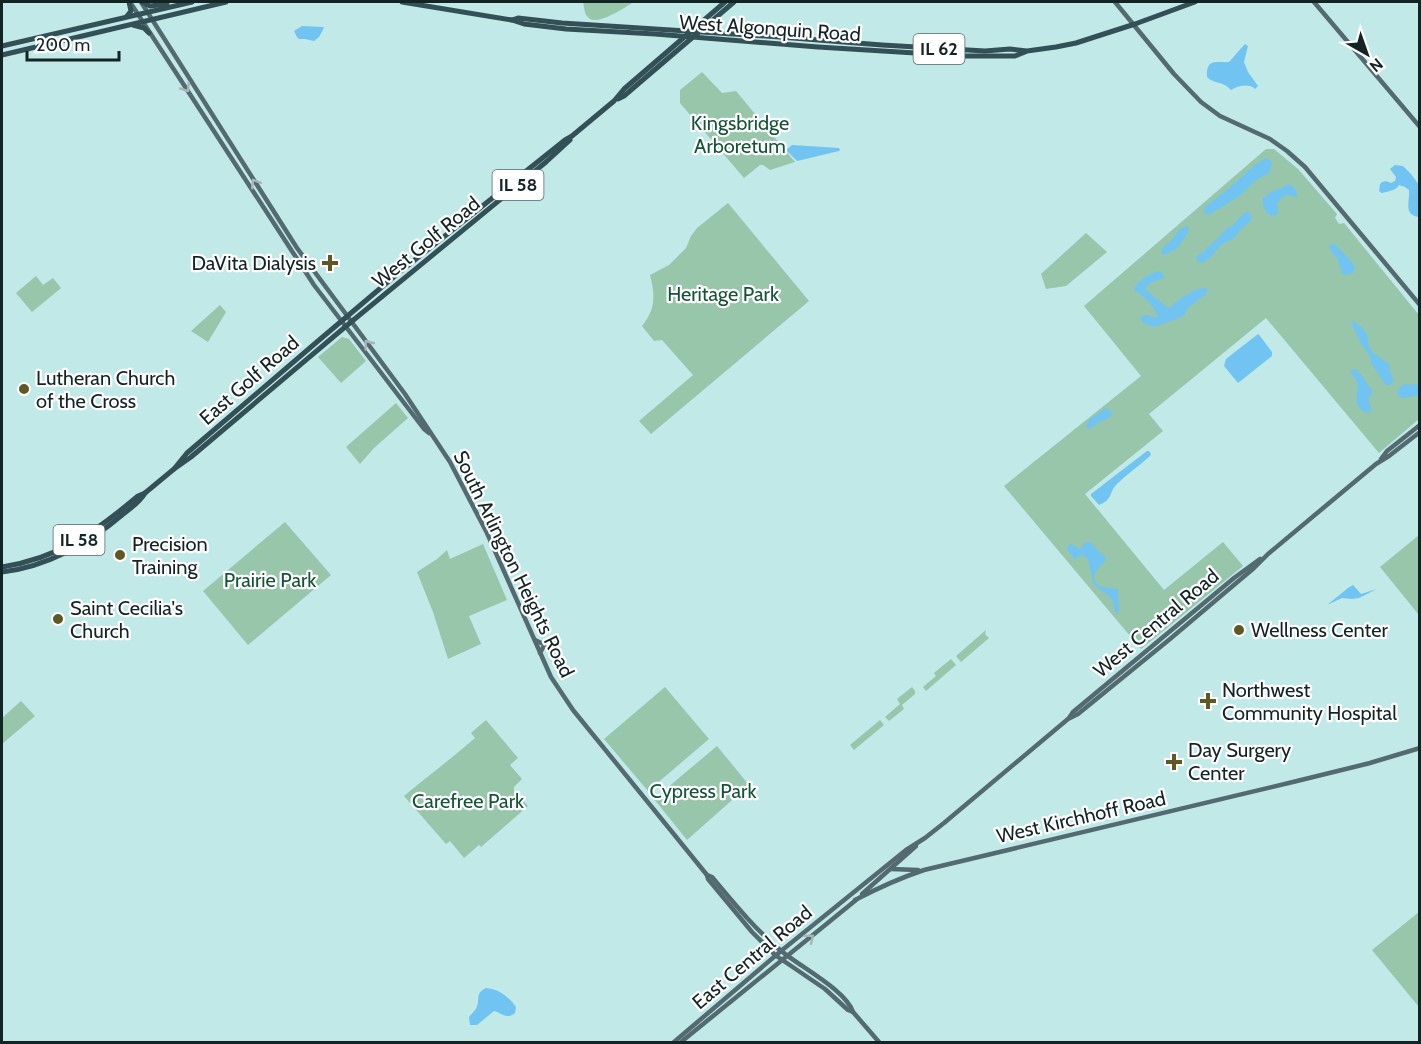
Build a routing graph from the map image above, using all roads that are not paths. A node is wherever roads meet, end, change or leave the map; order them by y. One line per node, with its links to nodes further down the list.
1 (130, 2): 12 (main road, South Arlington Heights Road); 13 (main road)
2 (142, 2): 3 (main road); 11 (main road, South Arlington Heights Road)
3 (189, 2): 11 (main road)
4 (226, 2): 14 (main road)
5 (402, 2): 15 (main road, West Algonquin Road / IL 62)
6 (725, 2): 22 (main road, IL 58)
7 (735, 2): 19 (main road)
8 (1115, 2): 17 (main road)
9 (1195, 2): 17 (main road, West Algonquin Road / IL 62)
10 (1314, 2): 29 (main road)
11 (147, 12): 12 (main road); 14 (main road, South Arlington Heights Road)
12 (138, 15): 13 (main road); 16 (main road, South Arlington Heights Road)
13 (124, 18): 24 (main road)
14 (152, 20): 16 (main road); 32 (main road, South Arlington Heights Road, one-way to 14)
15 (512, 20): 21 (main road, West Algonquin Road / IL 62); 22 (main road, West Algonquin Road / IL 62)
16 (143, 22): 18 (main road); 20 (main road, South Arlington Heights Road)
17 (1135, 24): 26 (main road, West Algonquin Road / IL 62); 31 (main road)
18 (129, 25): 20 (main road); 27 (main road)
19 (699, 32): 22 (main road, West Algonquin Road / IL 62); 26 (main road, West Algonquin Road / IL 62)
20 (149, 33): 33 (main road, South Arlington Heights Road, one-way to 33)
21 (659, 34): 23 (main road, West Algonquin Road / IL 62); 25 (main road)
22 (692, 34): 23 (main road, West Golf Road / IL 58); 26 (main road, West Algonquin Road / IL 62); 28 (main road, West Golf Road / IL 58)
23 (685, 36): 25 (main road, West Golf Road / IL 58)
24 (2, 46)
25 (670, 49): 28 (main road, West Golf Road / IL 58)
26 (1027, 51)
27 (2, 55)
28 (614, 101): 30 (main road, West Golf Road / IL 58)
29 (1419, 127)
30 (572, 136): 32 (main road, West Golf Road / IL 58); 34 (main road, West Golf Road / IL 58)
31 (1419, 305)
32 (347, 316): 33 (main road, East Golf Road / IL 58); 34 (main road, South Arlington Heights Road)
33 (341, 321): 35 (main road, South Arlington Heights Road); 40 (main road, East Golf Road / IL 58)
34 (351, 322): 35 (main road, East Golf Road / IL 58); 38 (main road, South Arlington Heights Road, one-way to 34)
35 (345, 327): 38 (main road, South Arlington Heights Road); 40 (main road, East Golf Road / IL 58)
36 (1419, 425): 39 (main road, West Central Road)
37 (1419, 432): 39 (main road, West Central Road)
38 (431, 434): 44 (main road, South Arlington Heights Road)
39 (1376, 464): 47 (main road, West Central Road)
40 (174, 469): 41 (main road, East Golf Road / IL 58)
41 (145, 493): 42 (main road, East Golf Road / IL 58); 43 (main road, East Golf Road / IL 58)
42 (2, 567)
43 (2, 572)
44 (533, 638): 45 (main road, South Arlington Heights Road); 45 (main road)
45 (540, 653): 51 (main road, South Arlington Heights Road)
46 (1419, 748): 49 (main road, West Kirchhoff Road)
47 (925, 838): 48 (main road, West Central Road); 50 (main road, West Central Road)
48 (891, 869): 49 (main road, West Kirchhoff Road); 50 (main road, West Kirchhoff Road); 53 (main road, West Central Road)
49 (924, 870): 53 (main road, West Kirchhoff Road)
50 (879, 872): 52 (main road, West Central Road)
51 (708, 875): 54 (main road, South Arlington Heights Road); 55 (main road, South Arlington Heights Road)
52 (850, 895): 54 (main road, East Central Road)
53 (855, 900): 56 (main road, East Central Road, one-way to 53)
54 (780, 951): 55 (main road, East Central Road); 56 (main road, South Arlington Heights Road)
55 (775, 955): 57 (main road, South Arlington Heights Road); 59 (main road, East Central Road)
56 (788, 956): 57 (main road, East Central Road); 58 (main road, South Arlington Heights Road)
57 (782, 961): 58 (main road, South Arlington Heights Road); 60 (main road, East Central Road)
58 (853, 1012): 61 (main road, South Arlington Heights Road)
59 (674, 1042)
60 (681, 1042)
61 (879, 1042)

